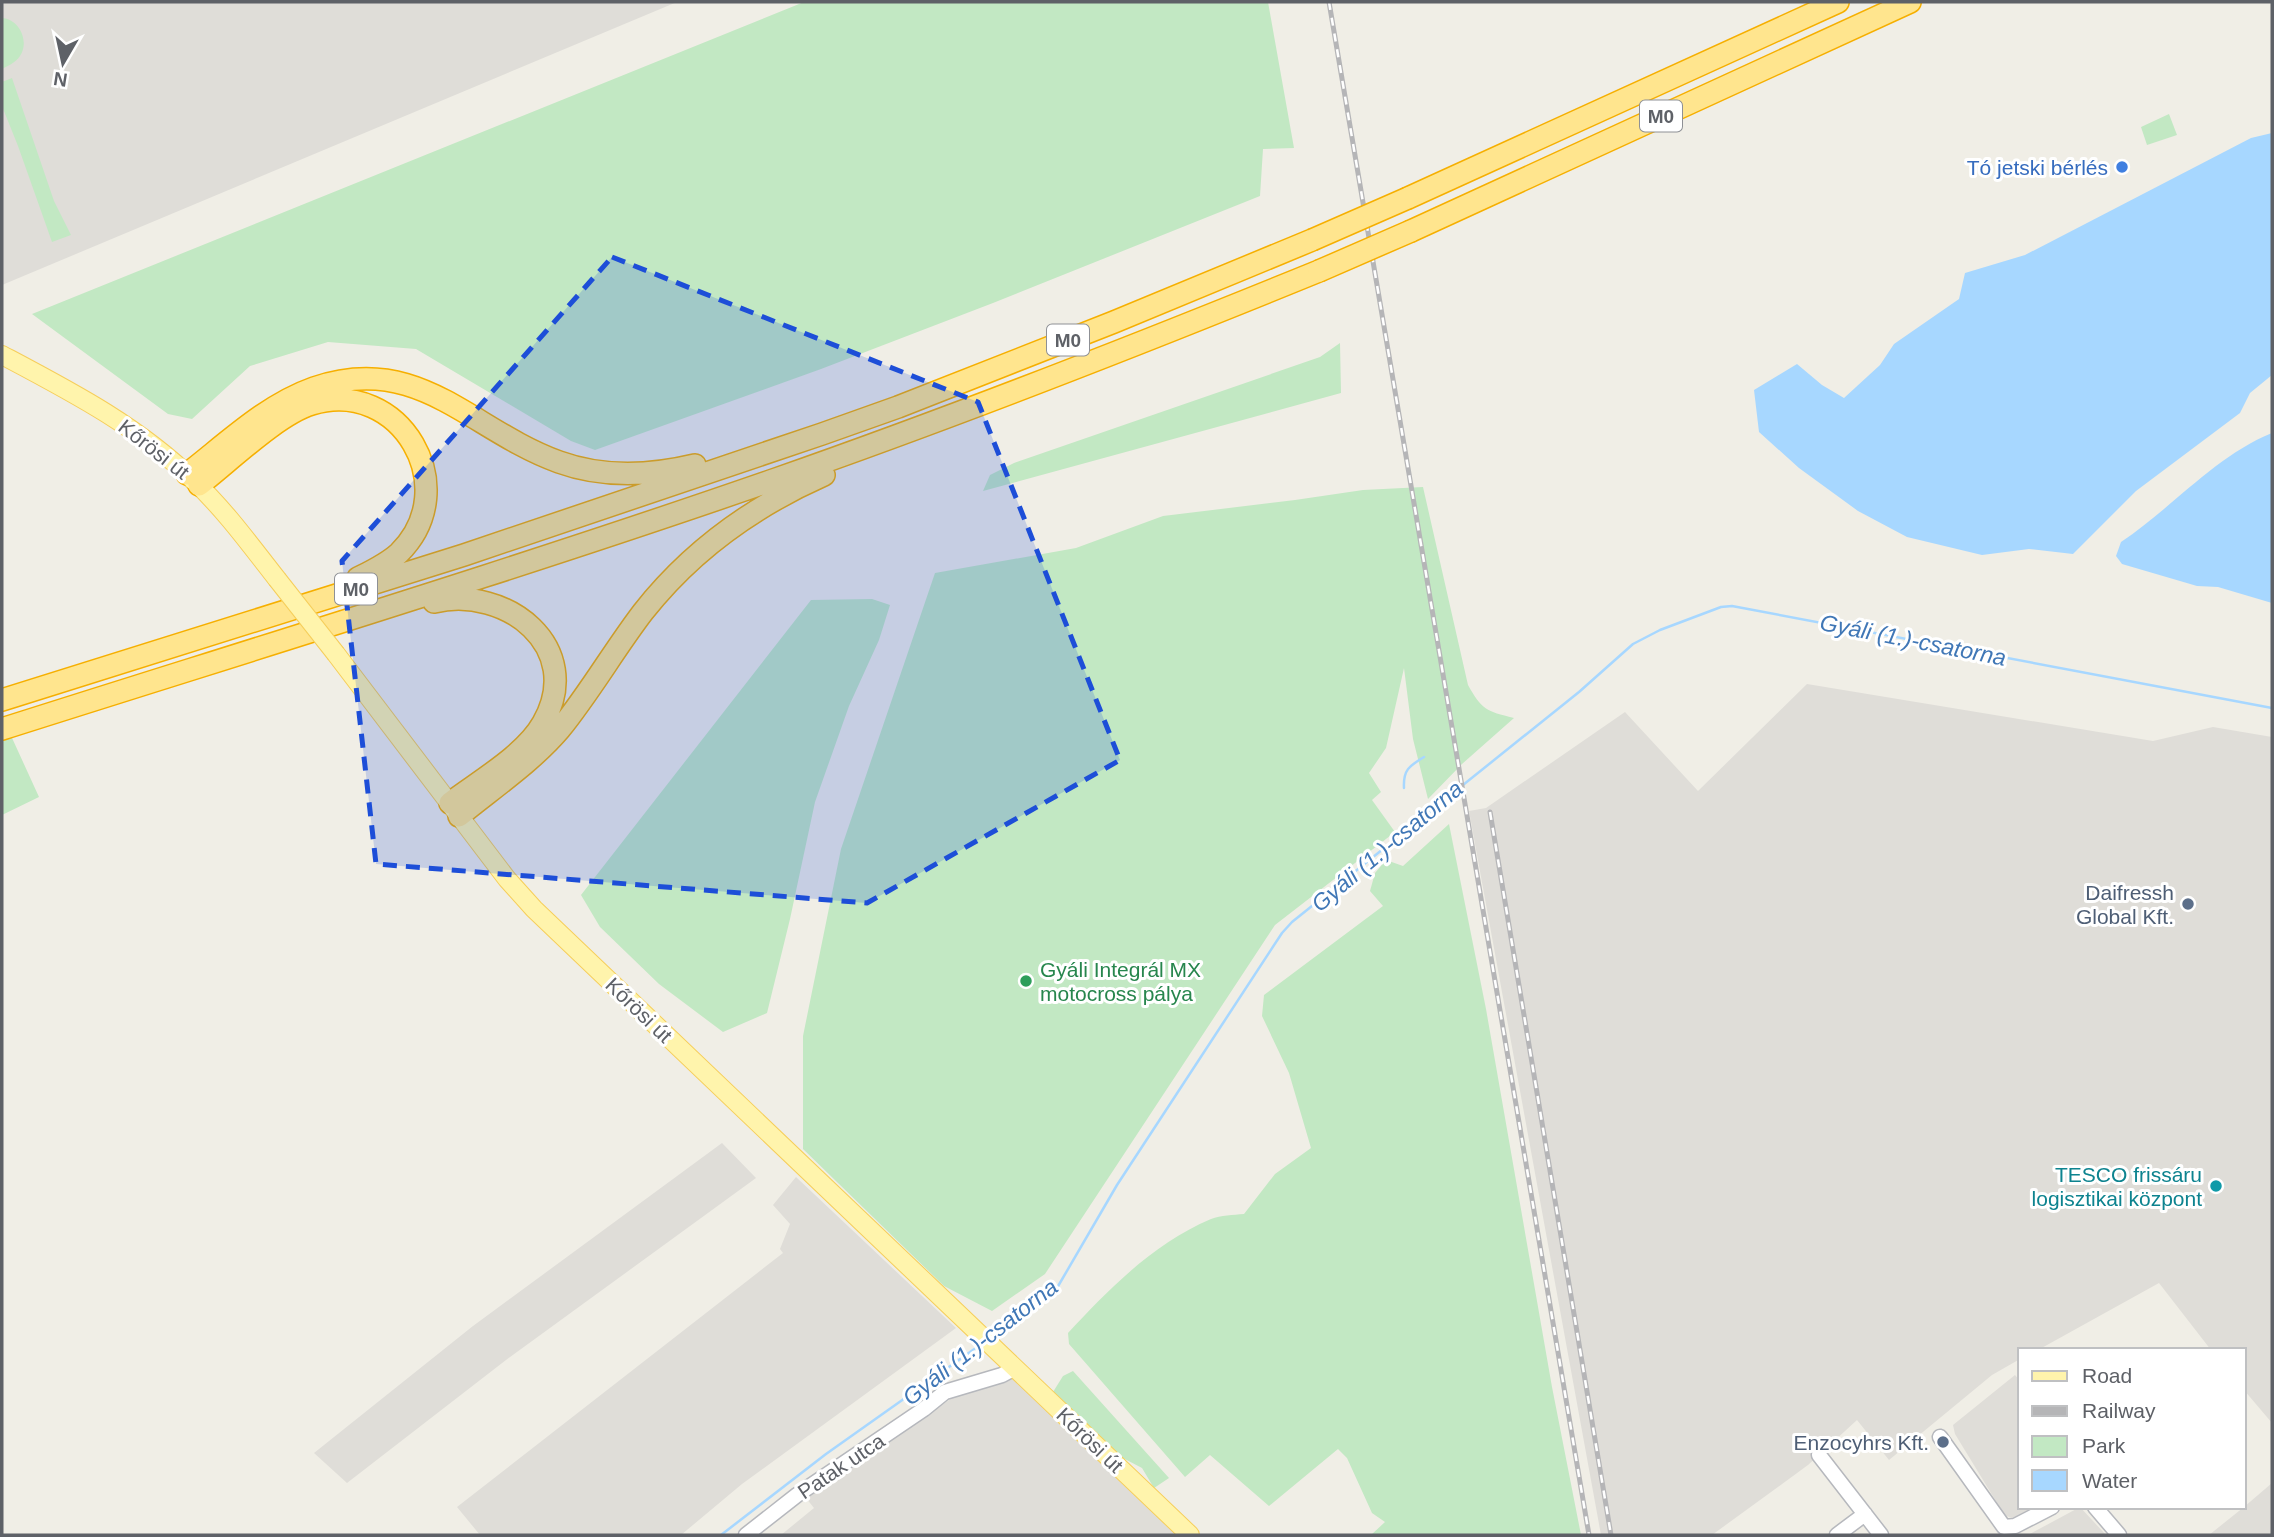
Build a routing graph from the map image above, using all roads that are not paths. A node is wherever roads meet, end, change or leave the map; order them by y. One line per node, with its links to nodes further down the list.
1 (1838, 2): 5 (highway, M0, bridge)
2 (1910, 2): 4 (highway, M0, bridge)
3 (2, 355): 6 (main road, Kőrösi út)
4 (904, 433): 7 (highway, M0); 11 (highway)
5 (822, 434): 6 (highway); 8 (highway, M0)
6 (193, 480): 8 (highway); 11 (main road, Kőrösi út, bridge)
7 (377, 610): 10 (highway, M0); 11 (highway)
8 (247, 623): 9 (highway, M0)
9 (2, 700)
10 (2, 729)
11 (455, 809): 12 (main road, Kőrösi út)
12 (1015, 1368): 18 (street, Patak utca); 19 (main road, Kőrösi út)
13 (1941, 1437): 15 (street)
14 (1819, 1455): 17 (street)
15 (2048, 1509)
16 (2097, 1509): 22 (street)
17 (1865, 1514): 20 (street); 21 (street)
18 (746, 1535)
19 (1190, 1535)
20 (1837, 1535)
21 (1881, 1535)
22 (2119, 1535)

